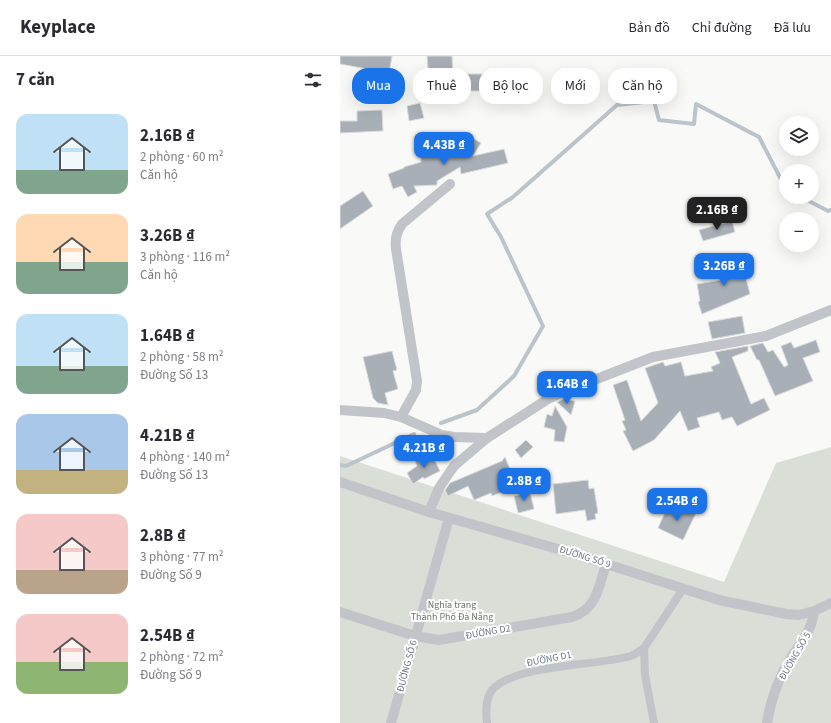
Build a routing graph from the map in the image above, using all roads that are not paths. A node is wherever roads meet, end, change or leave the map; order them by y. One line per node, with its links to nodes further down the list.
1 (450, 184): 4 (street)
2 (831, 310): 5 (street)
3 (340, 410): 4 (street)
4 (401, 417): 5 (street)
5 (487, 438): 7 (street)
6 (340, 482): 7 (street, ĐƯỜNG SỐ 9)
7 (429, 512): 8 (street, ĐƯỜNG SỐ 9)
8 (449, 518): 9 (street, ĐƯỜNG SỐ 9); 14 (street, ĐƯỜNG SỐ 6)
9 (606, 564): 10 (street, ĐƯỜNG SỐ 9); 14 (street, ĐƯỜNG D2)
10 (683, 589): 13 (street, ĐƯỜNG SỐ 9); 15 (street)
11 (831, 604): 13 (street, ĐƯỜNG SỐ 9)
12 (340, 612): 14 (street, ĐƯỜNG D2)
13 (814, 612): 19 (street, ĐƯỜNG SỐ 5)
14 (415, 636): 16 (street, ĐƯỜNG SỐ 6)
15 (644, 648): 17 (street, ĐƯỜNG D1); 18 (street)
16 (391, 723)
17 (487, 723)
18 (654, 723)
19 (767, 723)

